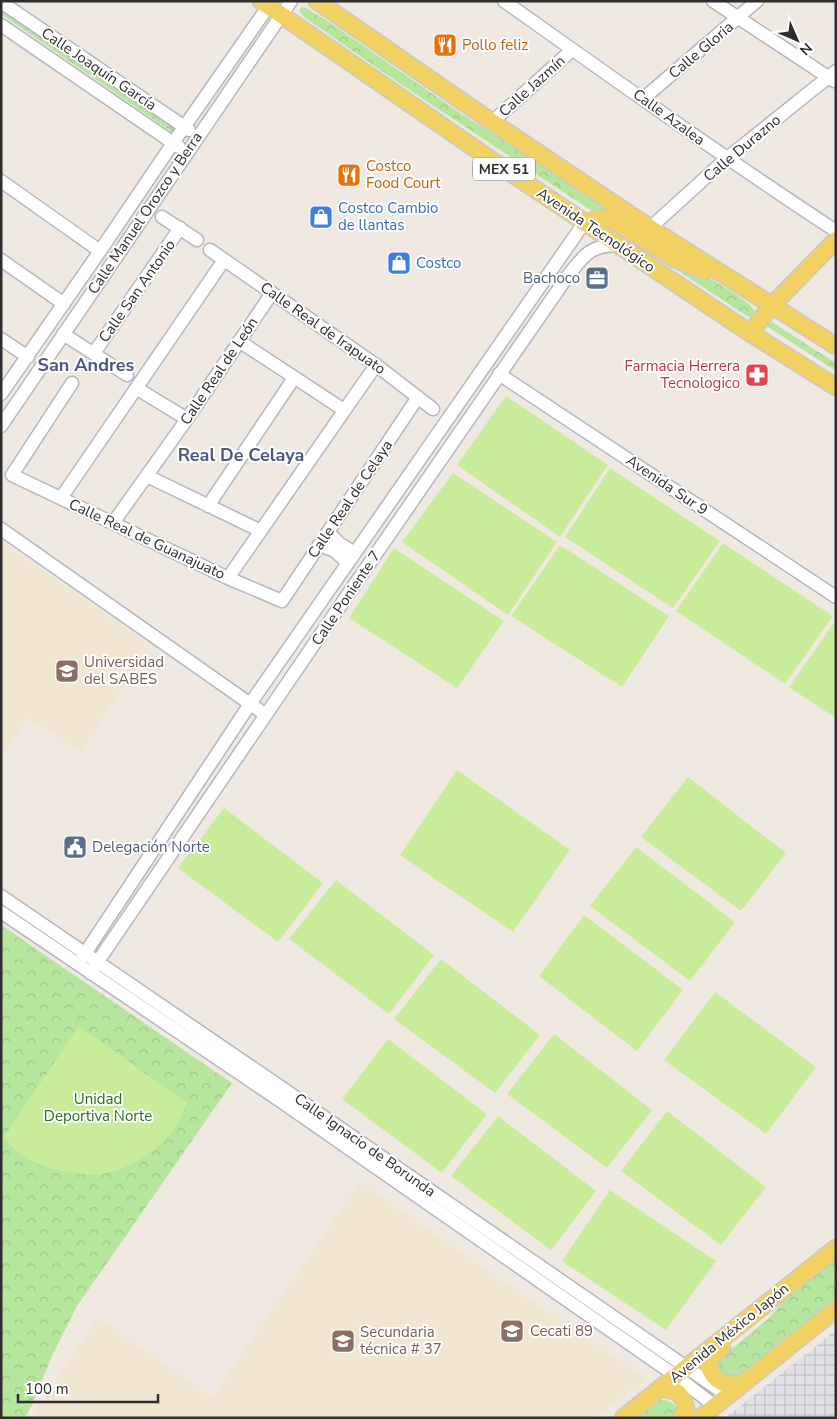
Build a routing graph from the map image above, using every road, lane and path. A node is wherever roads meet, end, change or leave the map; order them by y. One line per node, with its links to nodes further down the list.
1 (291, 1): 7 (street, Calle Manuel Orozco y Berra)
2 (317, 1): 13 (main road, MEX 51)
3 (504, 1): 10 (street, Calle Azalea)
4 (713, 1): 8 (street)
5 (757, 1): 8 (street, Calle Gloria)
6 (1, 2): 14 (street, Calle Joaquín García)
7 (270, 6): 14 (street, Calle Manuel Orozco y Berra); 15 (street, Calle Manuel Orozco y Berra); 21 (main road, Avenida Tecnológico / MEX 51)
8 (738, 18): 11 (street); 12 (street, Calle Gloria)
9 (1, 25): 16 (street, Calle Joaquín García)
10 (572, 50): 12 (street, Calle Azalea); 13 (street, Calle Jazmín)
11 (833, 77): 18 (street, Calle Durazno)
12 (644, 98): 18 (street, Calle Azalea)
13 (492, 122): 23 (main road, MEX 51)
14 (184, 127): 15 (street, Calle Joaquín García); 16 (street, Calle Manuel Orozco y Berra)
15 (198, 136): 17 (street, Calle Manuel Orozco y Berra)
16 (173, 143): 17 (street, Calle Joaquín García); 29 (street, Calle Manuel Orozco y Berra)
17 (187, 152): 37 (street, Calle Manuel Orozco y Berra)
18 (726, 159): 23 (street, Calle Durazno); 24 (street, Calle Azalea)
19 (1, 181): 29 (street)
20 (162, 217): 22 (street)
21 (584, 223): 27 (main road, Avenida Tecnológico / MEX 51); 32 (main road); 64 (street, Calle Poniente 7)
22 (180, 228): 25 (street); 41 (street, Calle San Antonio)
23 (650, 228): 32 (main road, MEX 51)
24 (836, 231)
25 (197, 240)
26 (836, 240): 35 (main road)
27 (618, 245): 36 (main road, Avenida Tecnológico / MEX 51); 44 (street, Calle Poniente 7)
28 (210, 250): 31 (street, Calle Real de Irapuato)
29 (100, 251): 34 (street, Calle Manuel Orozco y Berra)
30 (1, 260): 34 (street)
31 (224, 260): 33 (street, Calle Real de Irapuato); 49 (street)
32 (736, 282): 35 (main road, MEX 51)
33 (272, 292): 39 (street, Calle Real de León); 43 (street, Calle Real de Irapuato)
34 (64, 304): 42 (street, Calle Manuel Orozco y Berra)
35 (772, 305): 36 (main road); 40 (main road, MEX 51)
36 (750, 333): 48 (main road, Avenida Tecnológico / MEX 51)
37 (64, 334): 41 (street); 55 (street, Calle Manuel Orozco y Berra)
38 (1, 339): 42 (street)
39 (239, 341): 46 (street); 54 (street, Calle Real de León)
40 (836, 346)
41 (94, 353): 45 (street)
42 (28, 357): 50 (street, Calle Manuel Orozco y Berra)
43 (376, 365): 51 (street, Calle Real de Irapuato); 53 (street)
44 (499, 374): 66 (street, Avenida Sur 9); 69 (street, Calle Poniente 7)
45 (128, 375)
46 (294, 378): 53 (street); 58 (street)
47 (72, 383): 57 (street, Calle Real de Guanajuato)
48 (836, 387)
49 (136, 388): 54 (street); 57 (street)
50 (1, 394)
51 (418, 397): 52 (street, Calle Real de Irapuato); 62 (street, Calle Real de Celaya)
52 (433, 409)
53 (344, 410): 61 (street)
54 (187, 419): 56 (street, Calle Real de León)
55 (1, 426)
56 (147, 476): 58 (street); 59 (street, Calle Real de León)
57 (61, 498): 59 (street, Calle Real de Guanajuato)
58 (208, 506): 61 (street)
59 (113, 523): 65 (street, Calle Real de Guanajuato)
60 (1, 529): 68 (street)
61 (260, 531): 65 (street)
62 (328, 532): 63 (street, Calle Real de Celaya); 64 (street)
63 (320, 545): 64 (street); 67 (street, Calle Real de Celaya)
64 (352, 558): 68 (street, Calle Poniente 7)
65 (228, 578): 67 (street, Calle Real de Guanajuato)
66 (836, 597)
67 (282, 601)
68 (250, 704): 69 (street); 72 (street, Calle Poniente 7)
69 (266, 714): 73 (street, Calle Poniente 7)
70 (1, 896): 72 (street, Calle Ignacio de Borunda)
71 (1, 912): 72 (street, Calle Ignacio de Borunda)
72 (81, 959): 73 (street, Calle Ignacio de Borunda)
73 (94, 967): 77 (street, Calle Ignacio de Borunda)
74 (836, 1248): 75 (main road, Avenida México Japón)
75 (783, 1290): 77 (main road, Avenida México Japón); 78 (main road)
76 (836, 1309): 78 (main road)
77 (682, 1371): 79 (main road, Avenida México Japón); 80 (street, Calle Ignacio de Borunda)
78 (743, 1384): 80 (main road)
79 (660, 1388): 81 (main road, Avenida México Japón); 82 (main road)
80 (722, 1401): 83 (main road)
81 (623, 1418)
82 (681, 1418)
83 (700, 1418)

